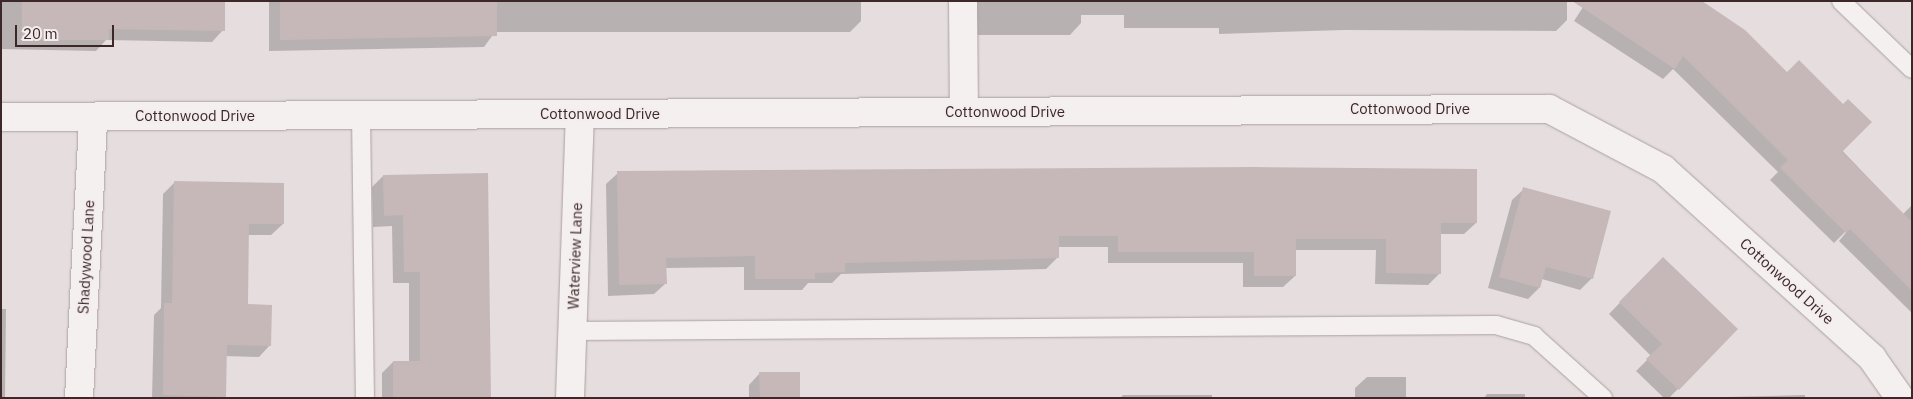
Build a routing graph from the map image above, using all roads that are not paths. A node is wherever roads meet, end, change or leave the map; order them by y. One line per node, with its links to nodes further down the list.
1 (963, 1): 4 (street)
2 (1840, 1): 3 (lane)
3 (1912, 69)
4 (964, 112): 5 (street, Cottonwood Drive); 14 (street, Cottonwood Drive)
5 (580, 114): 6 (street, Cottonwood Drive); 9 (street, Waterview Lane)
6 (361, 115): 8 (street, Cottonwood Drive); 11 (lane)
7 (1, 117): 8 (street, Cottonwood Drive)
8 (93, 117): 10 (street, Shadywood Lane)
9 (572, 331): 12 (street, Waterview Lane); 13 (lane)
10 (78, 398)
11 (365, 398)
12 (570, 398)
13 (1603, 398)
14 (1900, 398)

